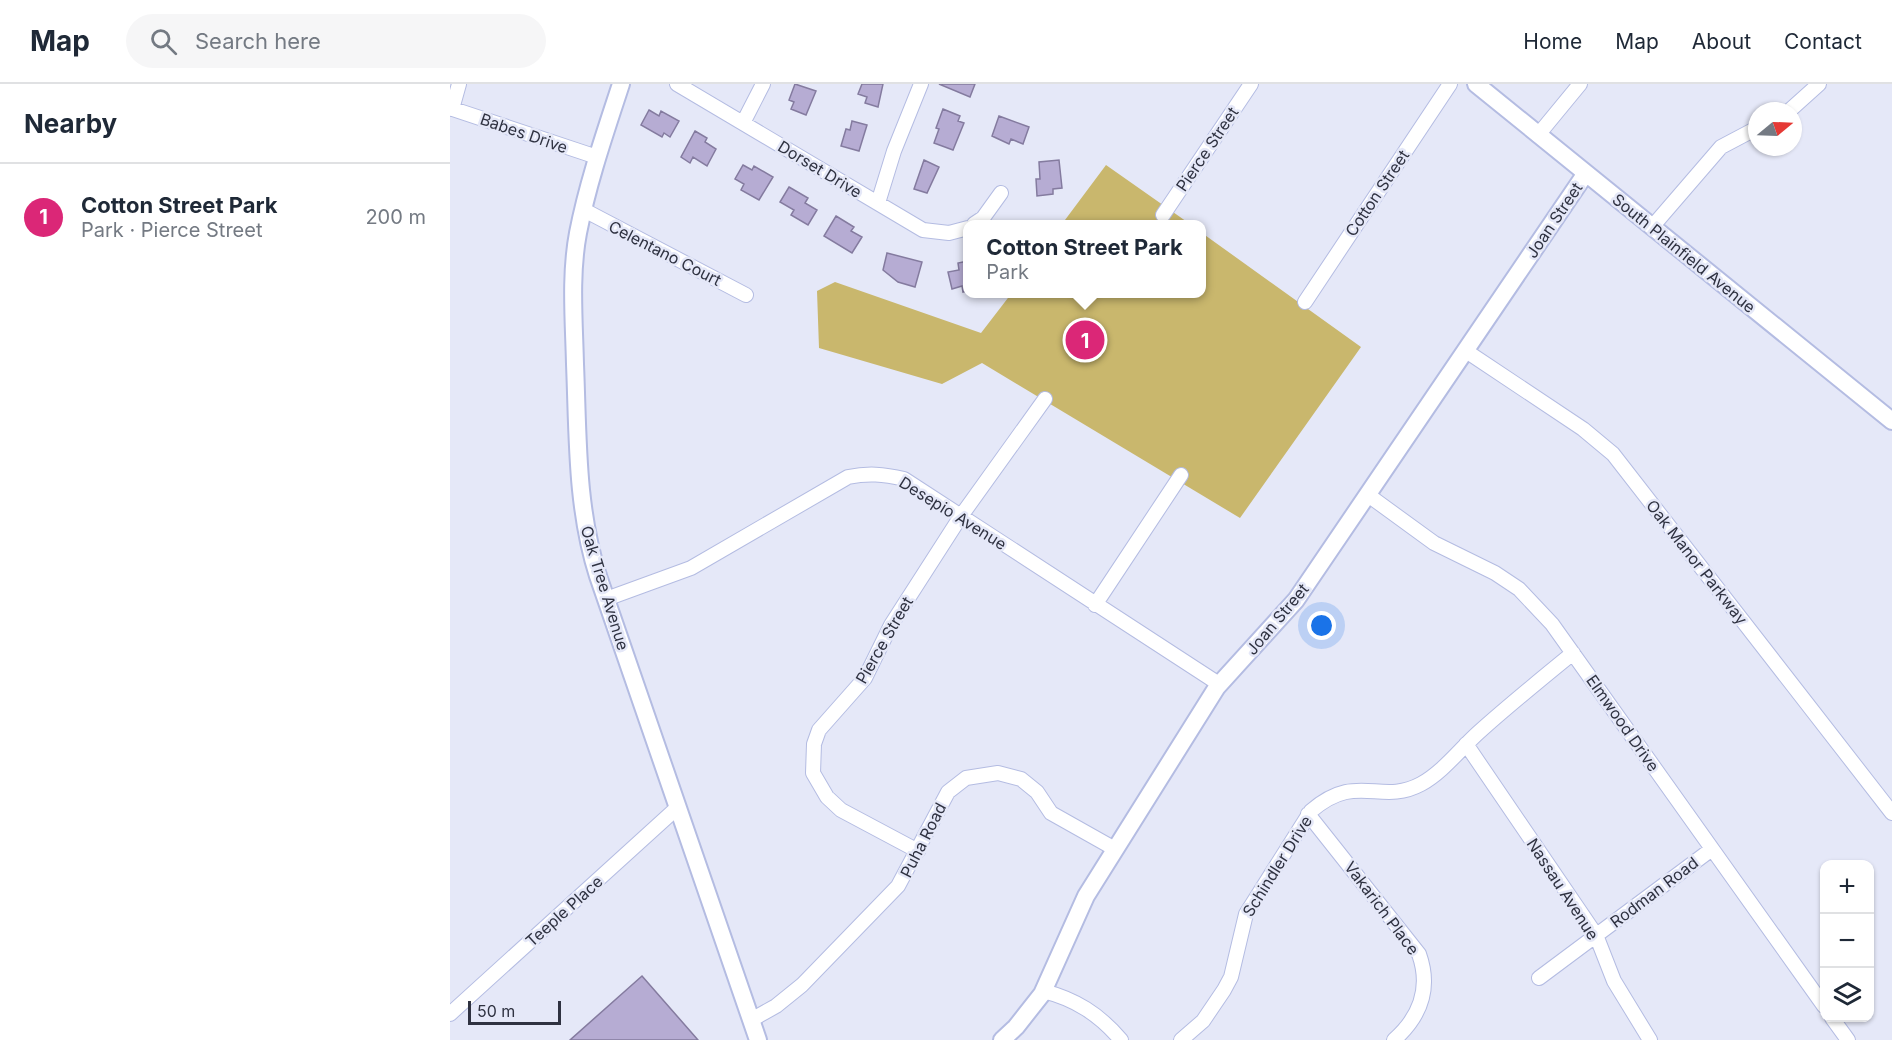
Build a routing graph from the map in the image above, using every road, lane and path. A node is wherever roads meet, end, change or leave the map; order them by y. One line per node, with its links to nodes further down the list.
1 (459, 84): 12 (street)
2 (621, 84): 16 (street, Oak Tree Avenue)
3 (677, 84): 13 (street, Dorset Drive)
4 (763, 84): 13 (street)
5 (921, 84): 19 (street)
6 (1251, 84): 21 (street, Pierce Street)
7 (1450, 84): 26 (street, Cotton Street)
8 (1476, 84): 15 (street, South Plainfield Avenue)
9 (1580, 84): 15 (street)
10 (1819, 84): 11 (street)
11 (1800, 102)
12 (451, 108): 16 (street, Babes Drive)
13 (743, 123): 19 (street, Dorset Drive)
14 (1748, 133): 23 (street)
15 (1538, 135): 17 (street, South Plainfield Avenue)
16 (597, 157): 20 (street, Oak Tree Avenue)
17 (1586, 173): 23 (street, South Plainfield Avenue); 27 (street, Joan Street)
18 (1001, 193): 22 (street)
19 (878, 203): 24 (street, Dorset Drive)
20 (584, 210): 25 (street, Celentano Court); 33 (street, Oak Tree Avenue)
21 (1163, 214)
22 (980, 220)
23 (1652, 227): 29 (street, South Plainfield Avenue)
24 (963, 229)
25 (746, 295)
26 (1305, 302)
27 (1466, 351): 31 (street, Joan Street); 39 (street, Oak Manor Parkway)
28 (1045, 399): 32 (street, Pierce Street)
29 (1892, 422)
30 (1181, 475): 34 (street)
31 (1368, 495): 35 (street, Elmwood Drive); 36 (street, Joan Street)
32 (961, 516): 33 (street, Desepio Avenue); 34 (street, Desepio Avenue); 43 (street, Pierce Street)
33 (606, 599): 38 (street, Oak Tree Avenue)
34 (1095, 605): 36 (street, Desepio Avenue)
35 (1573, 653): 37 (street, Schindler Drive); 42 (street, Elmwood Drive)
36 (1219, 684): 41 (street, Joan Street)
37 (1466, 744): 40 (street, Schindler Drive); 44 (street, Nassau Avenue)
38 (678, 807): 48 (street, Teeple Place); 49 (street, Oak Tree Avenue)
39 (1892, 813)
40 (1308, 814): 51 (street, Vakarich Place); 55 (street, Schindler Drive)
41 (1115, 849): 43 (street, Puha Road); 46 (street, Joan Street)
42 (1712, 849): 44 (street, Rodman Road); 47 (street, Elmwood Drive)
43 (918, 851): 49 (street, Puha Road)
44 (1596, 935): 45 (street, Rodman Road); 56 (street, Nassau Avenue)
45 (1539, 978)
46 (1043, 991): 53 (street, Joan Street); 54 (street)
47 (1820, 1000)
48 (450, 1014)
49 (751, 1020): 52 (street, Oak Tree Avenue)
50 (1835, 1022): 57 (street)
51 (1401, 1038)
52 (758, 1040)
53 (1002, 1040)
54 (1121, 1040)
55 (1181, 1040)
56 (1650, 1040)
57 (1848, 1040)

